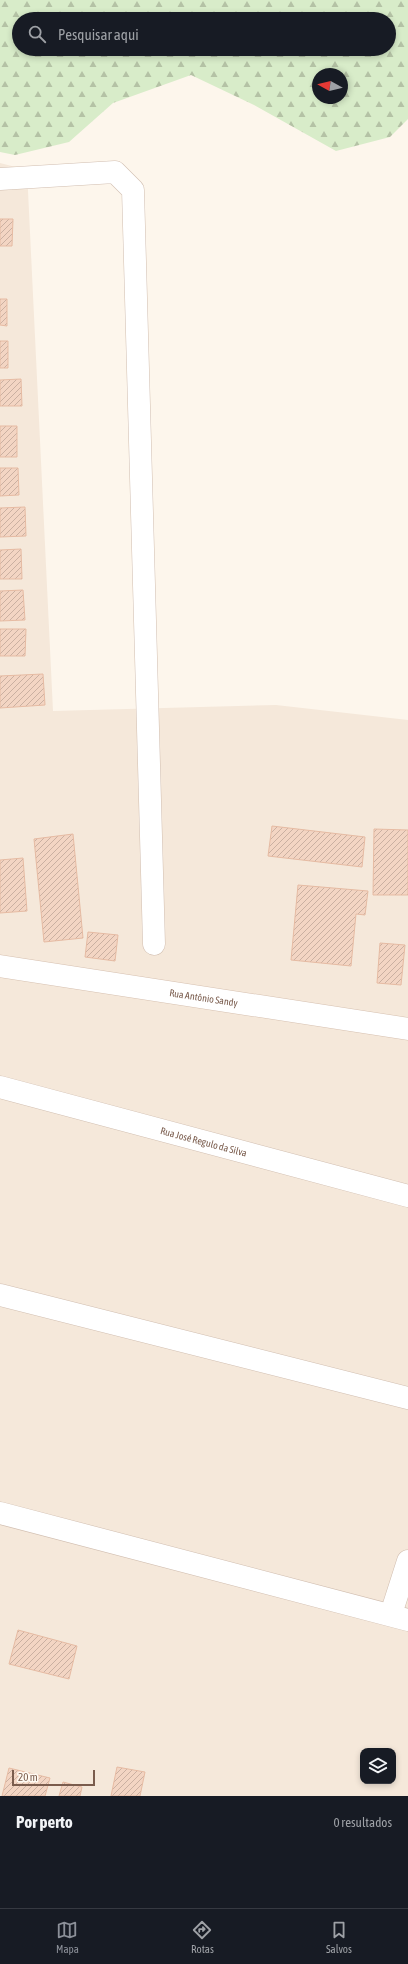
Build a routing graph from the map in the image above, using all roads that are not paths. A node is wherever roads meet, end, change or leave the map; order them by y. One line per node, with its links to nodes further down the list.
1 (0, 179): 2 (street)
2 (154, 944)
3 (0, 966): 4 (street, Rua Antônio Sandy)
4 (408, 1029)
5 (0, 1087): 6 (street, Rua José Regulo da Silva)
6 (408, 1196)
7 (0, 1295): 8 (street)
8 (408, 1398)
9 (0, 1513): 11 (street)
10 (408, 1561): 11 (street)
11 (399, 1617)

